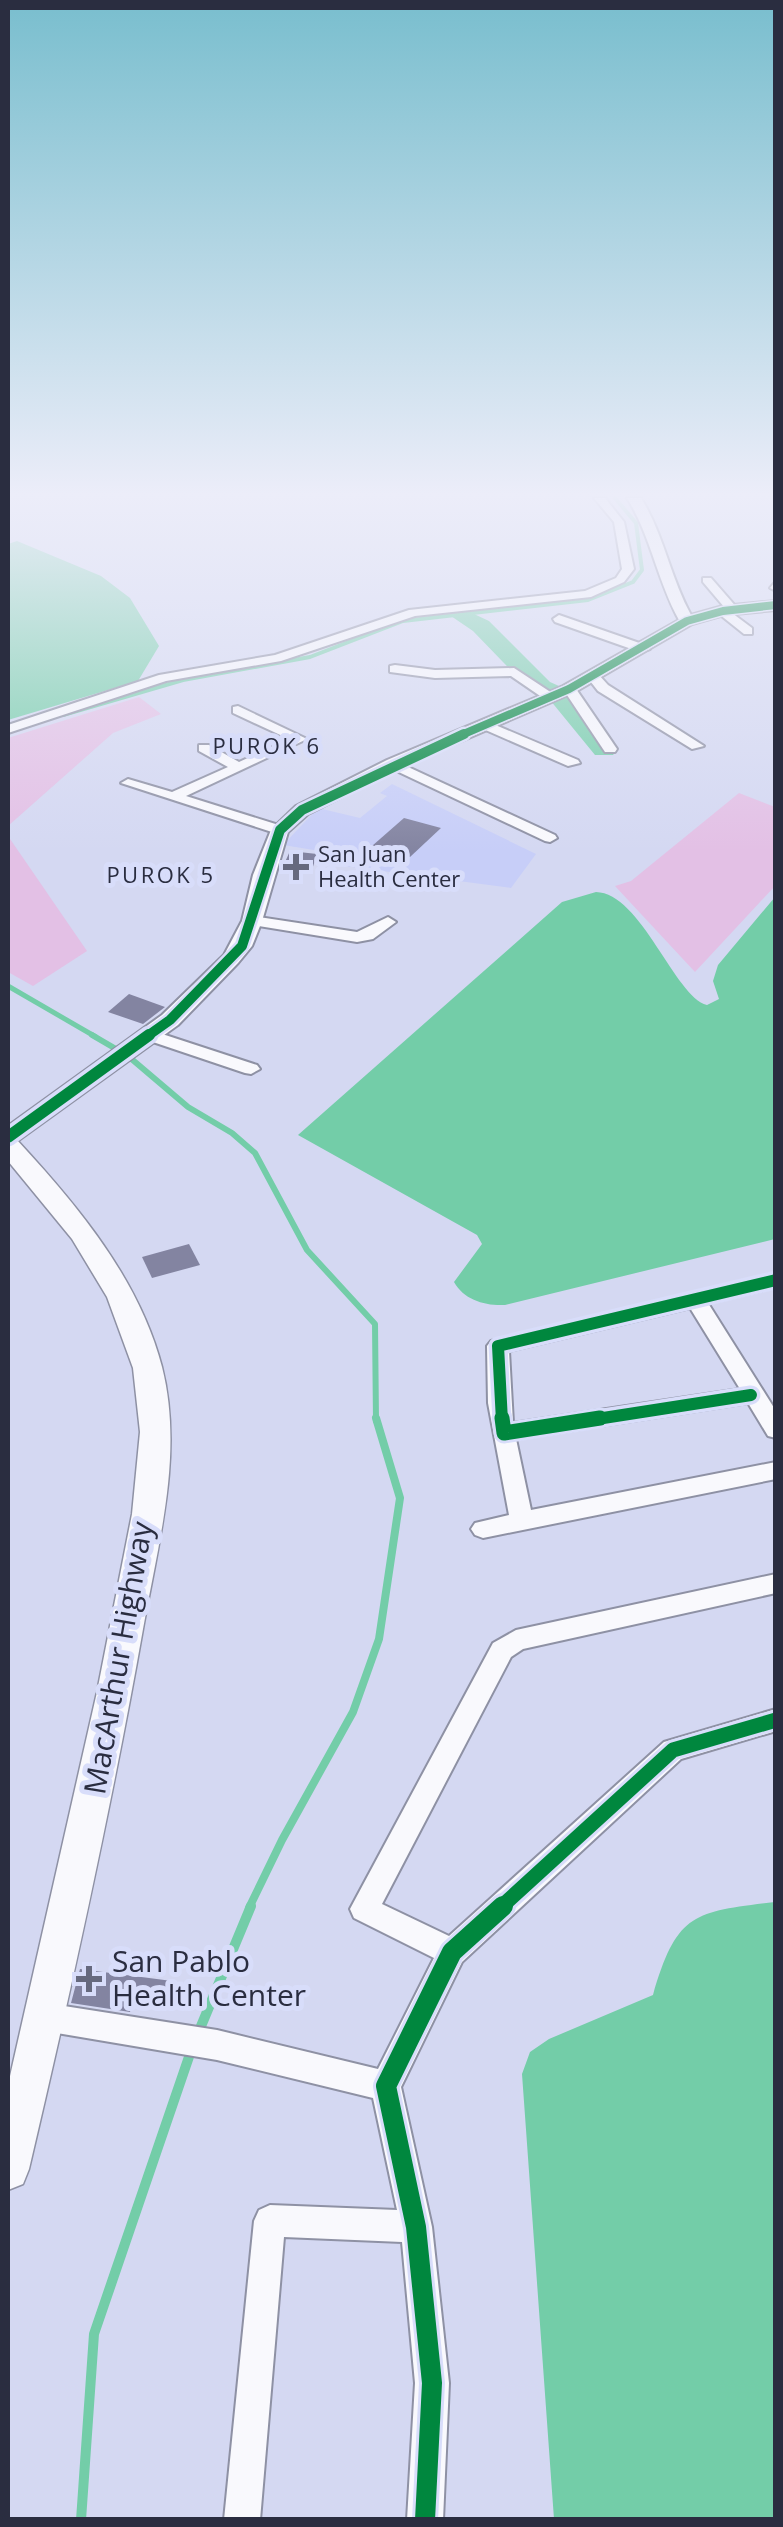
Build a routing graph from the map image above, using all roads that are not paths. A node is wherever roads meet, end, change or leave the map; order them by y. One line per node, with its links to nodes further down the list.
1 (407, 616): 14 (street)
2 (684, 616): 6 (street)
3 (706, 616): 6 (street)
4 (734, 616): 7 (street)
5 (559, 619): 8 (street)
6 (687, 621): 8 (street)
7 (748, 631)
8 (644, 649): 10 (street)
9 (395, 670): 11 (street)
10 (593, 677): 11 (street); 15 (street)
11 (560, 693): 13 (street); 17 (street)
12 (238, 710): 20 (street)
13 (486, 724): 18 (street); 19 (street)
14 (8, 729)
15 (696, 746)
16 (204, 748): 20 (street)
17 (610, 749)
18 (573, 763)
19 (393, 764): 23 (street); 24 (street)
20 (238, 767): 22 (street)
21 (128, 782): 22 (street)
22 (173, 797): 23 (street)
23 (280, 830): 25 (street)
24 (550, 838)
25 (252, 921): 26 (street); 27 (street)
26 (388, 922)
27 (143, 1041): 28 (street); 29 (street)
28 (251, 1068)
29 (8, 1137)
30 (8, 1146): 42 (main road, MacArthur Highway)
31 (776, 1280): 32 (street)
32 (694, 1298): 33 (street); 35 (street)
33 (751, 1394): 34 (street); 35 (street)
34 (776, 1430)
35 (504, 1433): 37 (street)
36 (776, 1470): 37 (street)
37 (522, 1520): 38 (street)
38 (484, 1529)
39 (776, 1582): 41 (street)
40 (776, 1720): 41 (street)
41 (452, 1952): 43 (street)
42 (45, 2017): 43 (street); 44 (main road, MacArthur Highway)
43 (386, 2086): 45 (street)
44 (8, 2169)
45 (416, 2227): 46 (street); 47 (street)
46 (242, 2520)
47 (425, 2520)

